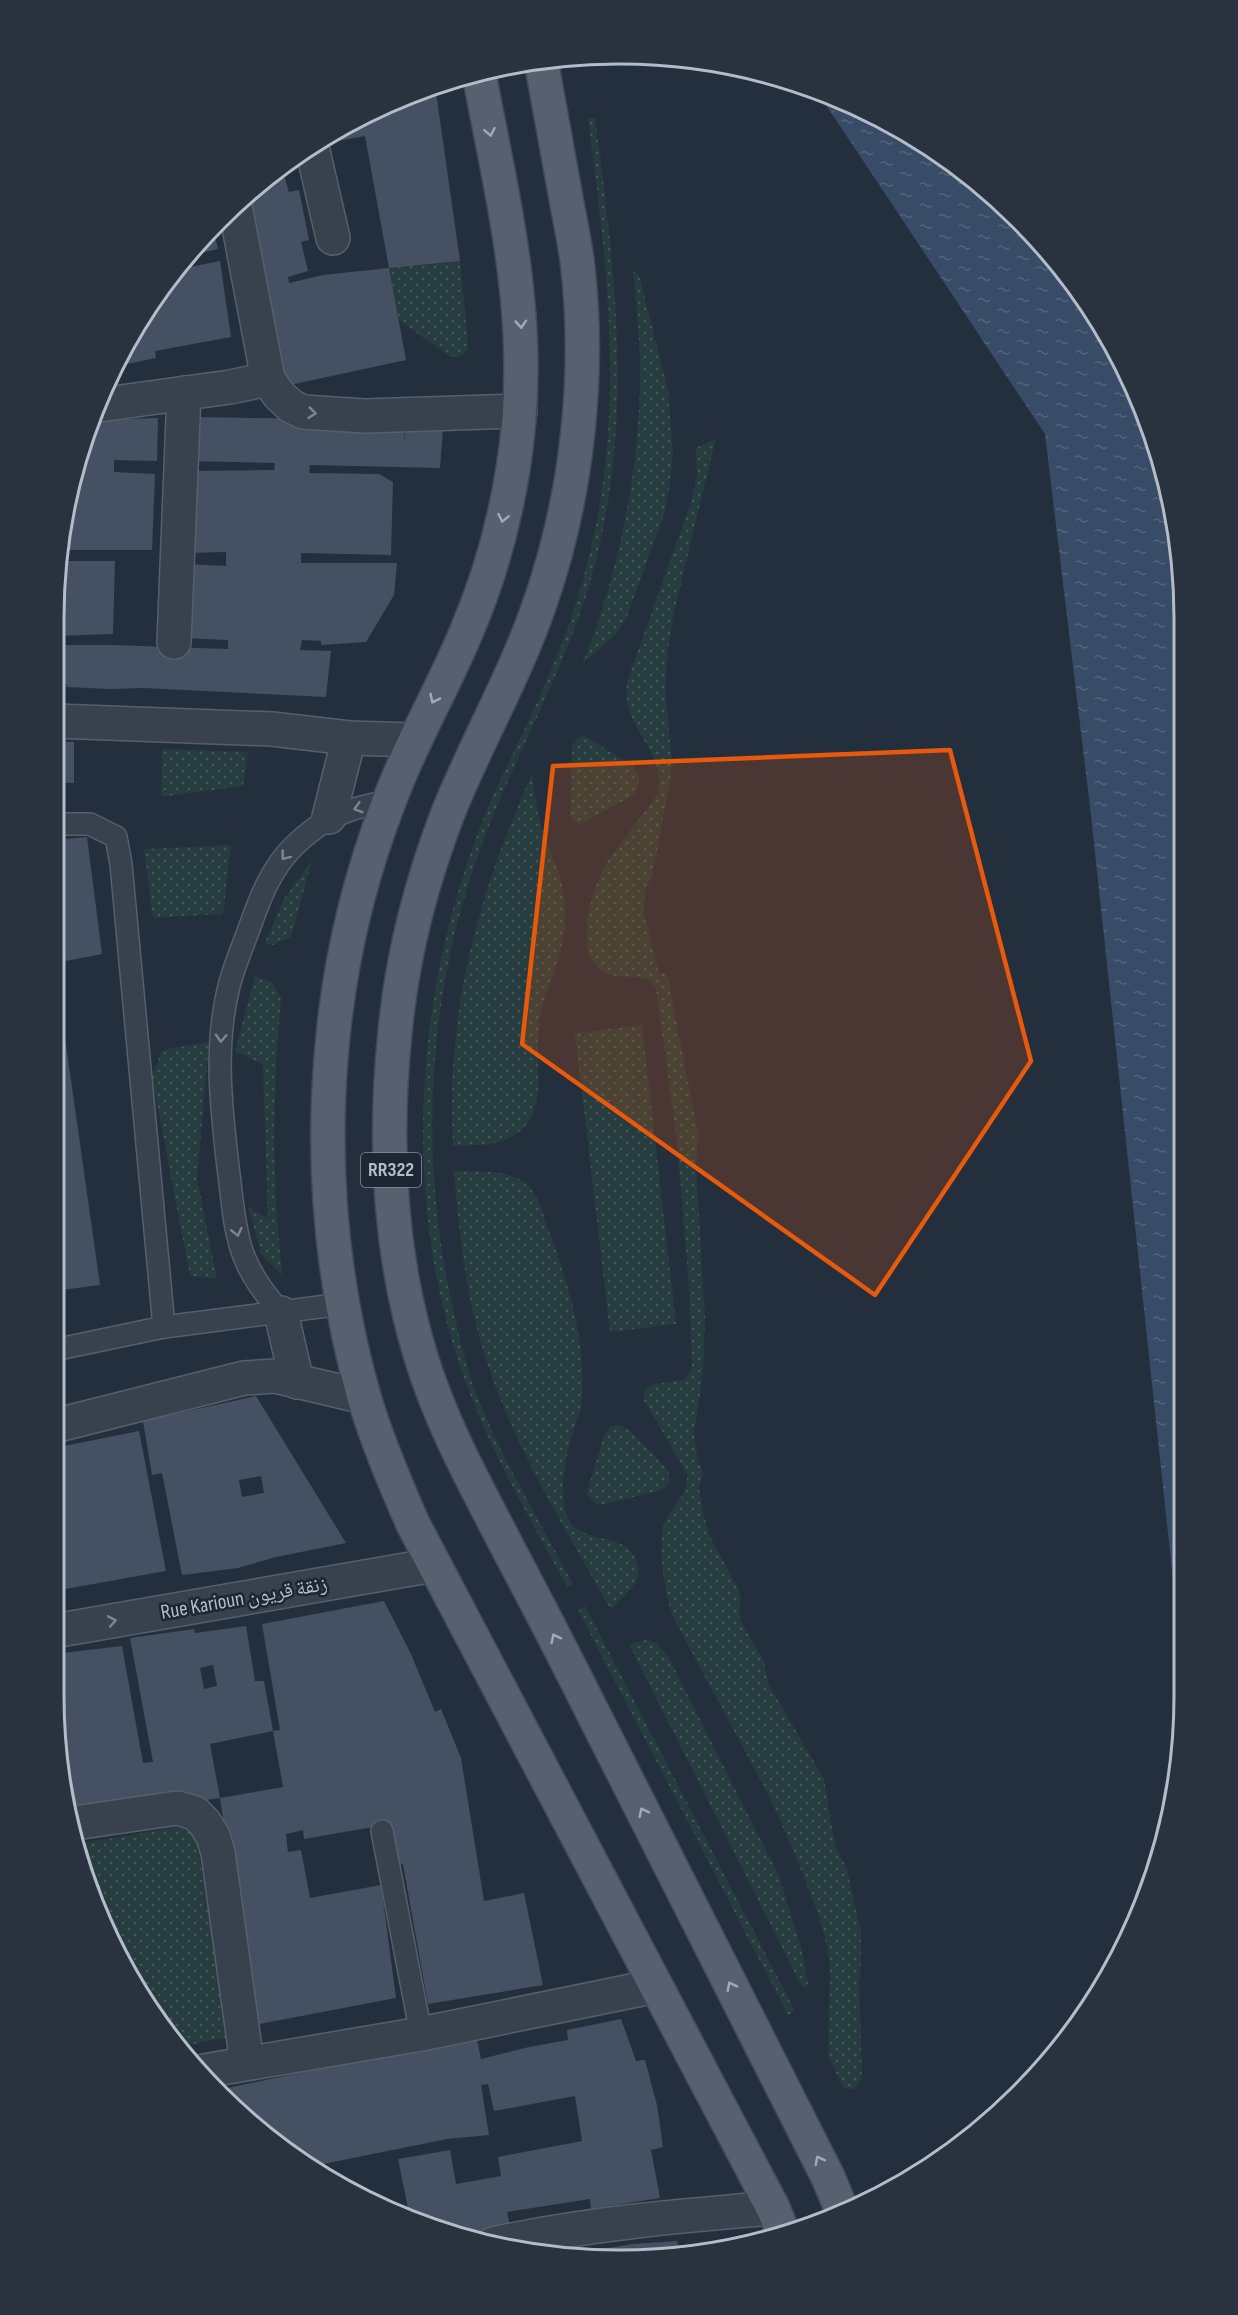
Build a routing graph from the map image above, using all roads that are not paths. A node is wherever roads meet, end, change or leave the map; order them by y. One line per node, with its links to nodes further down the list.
1 (543, 70): 32 (main road, RR322, one-way to 1)
2 (481, 82): 9 (main road, one-way to 9)
3 (314, 156): 5 (street)
4 (237, 217): 6 (street)
5 (333, 238)
6 (268, 379): 7 (street); 9 (street, one-way to 9)
7 (184, 393): 8 (street); 10 (street)
8 (109, 404)
9 (520, 411): 13 (main road, one-way to 13)
10 (174, 642)
11 (65, 721): 12 (street)
12 (349, 738): 13 (street); 15 (street)
13 (414, 740): 14 (main road)
14 (388, 801): 15 (lane, one-way to 15); 17 (main road)
15 (329, 818): 18 (lane, one-way to 18)
16 (65, 824): 19 (lane)
17 (342, 1304): 18 (lane); 22 (main road)
18 (281, 1313): 19 (lane); 21 (street)
19 (164, 1327): 20 (lane)
20 (65, 1348)
21 (297, 1382): 22 (street); 23 (street)
22 (364, 1397): 24 (main road)
23 (65, 1423)
24 (434, 1565): 25 (street, Rue Karioun زنقة قريون, one-way to 24); 28 (main road)
25 (65, 1629)
26 (79, 1822): 30 (street)
27 (382, 1831): 29 (lane)
28 (656, 1986): 29 (street); 33 (main road)
29 (421, 2034): 30 (street)
30 (247, 2064): 31 (street)
31 (210, 2070)
32 (839, 2204)
33 (777, 2219): 34 (street)
34 (510, 2240)

